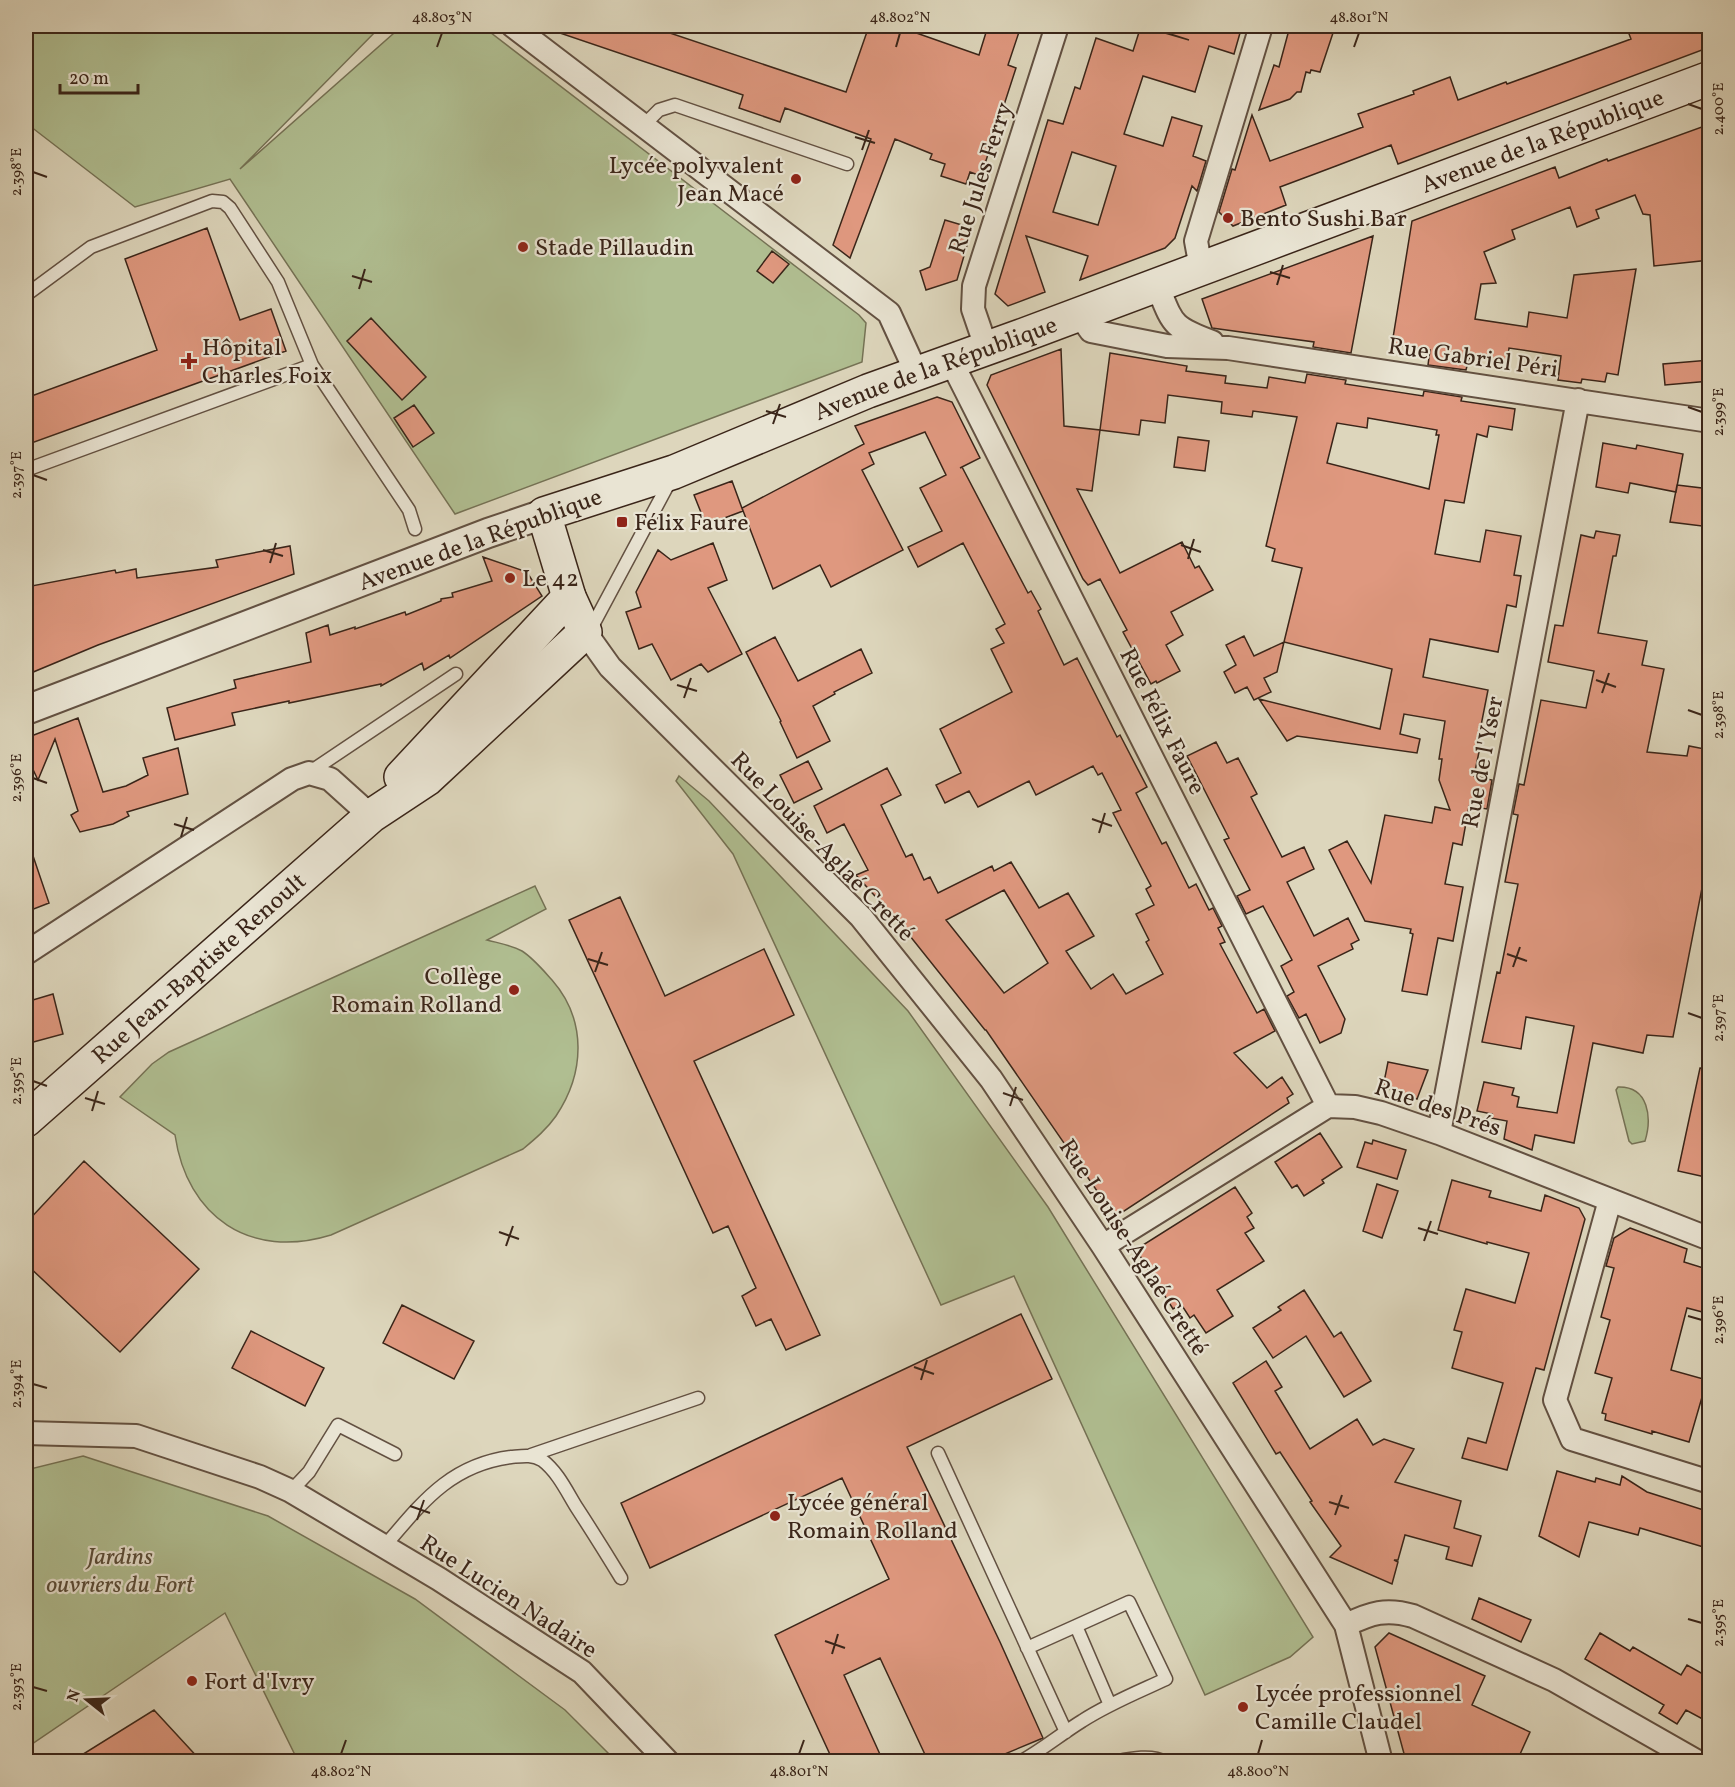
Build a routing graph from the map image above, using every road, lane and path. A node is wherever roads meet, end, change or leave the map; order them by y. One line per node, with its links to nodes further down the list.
1 (513, 26): 5 (street)
2 (1057, 26): 11 (street, Rue Jules Ferry)
3 (1261, 26): 7 (street)
4 (1710, 78): 7 (main road, Avenue de la République)
5 (645, 125): 6 (lane); 15 (street)
6 (847, 164)
7 (1201, 267): 8 (main road, Avenue de la République)
8 (1157, 285): 10 (main road, Avenue de la République); 12 (street, Rue Gabriel Péri)
9 (26, 295): 14 (lane)
10 (1078, 313): 11 (main road, Avenue de la République); 12 (street, Rue Gabriel Péri)
11 (986, 347): 13 (main road, Avenue de la République)
12 (1228, 348): 16 (street, Rue Gabriel Péri)
13 (951, 361): 15 (main road, Avenue de la République); 29 (street, Rue Félix Faure)
14 (312, 365): 18 (lane); 21 (lane)
15 (916, 372): 19 (main road, Avenue de la République)
16 (1578, 400): 17 (street, Rue Gabriel Péri); 31 (street, Rue de l'Yser)
17 (1710, 421)
18 (26, 470)
19 (674, 472): 20 (main road, Avenue de la République); 23 (lane)
20 (544, 514): 22 (main road); 25 (street, Avenue de la République)
21 (415, 529)
22 (569, 597): 23 (main road); 27 (main road, Rue Jean-Baptiste Renoult)
23 (590, 628): 27 (main road, Rue Jean-Baptiste Renoult); 34 (street, Rue Louise-Aglaé Cretté)
24 (456, 674): 26 (lane)
25 (26, 710)
26 (309, 773): 27 (street); 28 (street)
27 (371, 816): 30 (main road, Rue Jean-Baptiste Renoult)
28 (26, 953)
29 (1328, 1106): 31 (street, Rue des Prés); 34 (street)
30 (26, 1120)
31 (1439, 1133): 32 (street, Rue des Prés)
32 (1610, 1200): 33 (street, Rue des Prés); 40 (street)
33 (1710, 1239)
34 (1103, 1246): 44 (street, Rue Louise-Aglaé Cretté)
35 (698, 1398): 39 (lane)
36 (26, 1433): 41 (street, Rue Lucien Nadaire)
37 (938, 1453): 46 (lane)
38 (395, 1454): 41 (lane)
39 (531, 1455): 42 (lane); 43 (lane)
40 (1710, 1482)
41 (291, 1491): 42 (street, Rue Lucien Nadaire)
42 (383, 1548): 49 (street, Rue Lucien Nadaire)
43 (621, 1578)
44 (1346, 1625): 53 (street, Rue Louise-Aglaé Cretté); 54 (street)
45 (1076, 1626): 46 (lane); 47 (lane); 47 (lane)
46 (1027, 1648): 48 (lane)
47 (1110, 1705): 48 (lane)
48 (1066, 1732): 50 (lane)
49 (668, 1761)
50 (1020, 1761)
51 (1114, 1761): 52 (lane)
52 (1166, 1761)
53 (1381, 1761)
54 (1698, 1761)

